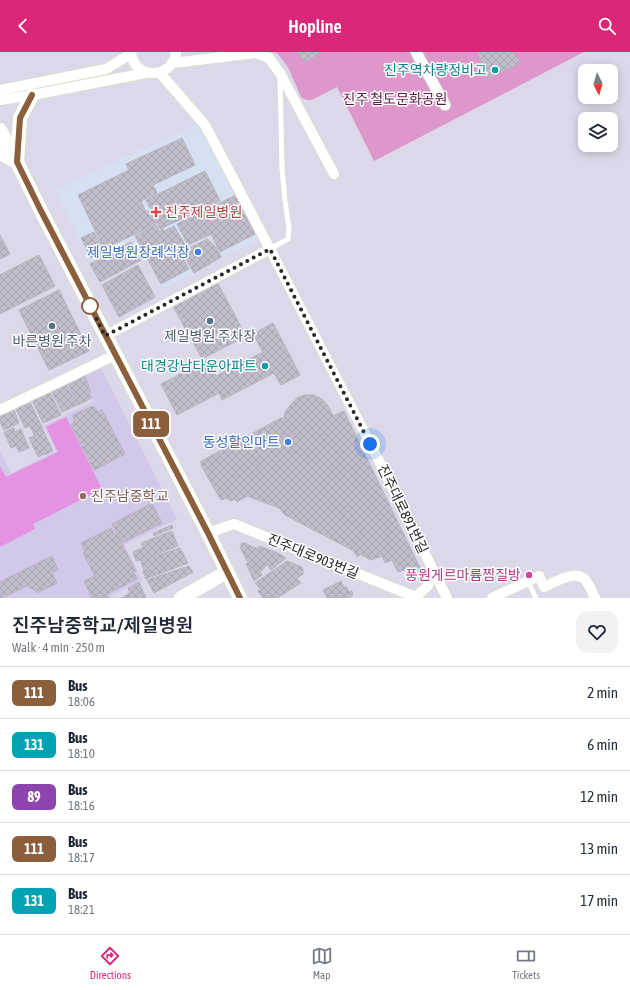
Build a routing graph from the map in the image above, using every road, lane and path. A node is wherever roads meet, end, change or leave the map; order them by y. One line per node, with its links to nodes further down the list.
1 (176, 52): 4 (street)
2 (416, 52): 11 (street)
3 (131, 53): 5 (street); 8 (street)
4 (173, 63): 6 (street); 7 (street)
5 (146, 73): 6 (street); 9 (street)
6 (160, 73): 16 (street, 진주대로891번길)
7 (280, 73): 15 (street); 16 (lane)
8 (0, 90)
9 (32, 95): 10 (street); 14 (street)
10 (0, 100)
11 (445, 105)
12 (0, 130): 14 (street)
13 (0, 153): 14 (street)
14 (17, 162): 17 (street)
15 (334, 174)
16 (270, 249): 17 (street); 22 (street, 진주대로891번길)
17 (105, 336): 18 (street)
18 (115, 355): 19 (street); 20 (street)
19 (0, 410)
20 (208, 533): 21 (street); 26 (street, 진주대로903번길)
21 (227, 572): 24 (street); 25 (street)
22 (434, 573): 26 (street); 27 (street, 진주대로891번길)
23 (528, 581): 28 (street); 29 (lane); 30 (street)
24 (181, 598)
25 (240, 598)
26 (416, 598)
27 (446, 598)
28 (492, 598)
29 (536, 598)
30 (595, 598)

